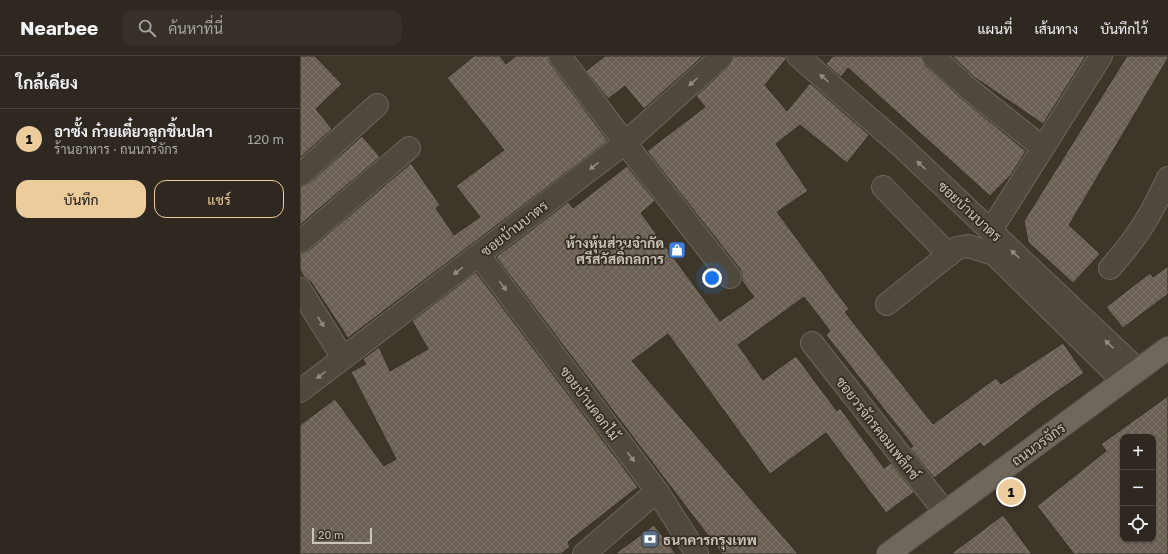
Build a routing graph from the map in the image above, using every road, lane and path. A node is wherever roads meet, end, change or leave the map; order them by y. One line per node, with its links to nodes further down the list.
1 (560, 56): 7 (street)
2 (722, 56): 7 (street, ซอยบ้านบาตร, one-way to 7)
3 (798, 56): 13 (street, ซอยบ้านบาตร, one-way to 3)
4 (933, 56): 9 (street)
5 (1100, 56): 9 (street)
6 (377, 105): 10 (street)
7 (624, 143): 15 (street, ซอยบ้านบาตร, one-way to 15); 18 (street)
8 (409, 148): 14 (street)
9 (1043, 148): 13 (street)
10 (300, 175)
11 (1168, 178): 17 (street)
12 (883, 186): 16 (street)
13 (991, 230): 24 (street, ซอยบ้านบาตร, one-way to 13)
14 (300, 242)
15 (479, 255): 23 (street, ซอยบ้านบาตร, one-way to 23); 26 (street, ซอยบ้านดอกไม้, one-way to 26)
16 (949, 255): 20 (street); 24 (street)
17 (1110, 268)
18 (730, 278)
19 (300, 290): 23 (street, one-way to 23)
20 (887, 304)
21 (812, 343): 27 (street, ซอยวรจักรคอมเพล็กซ์)
22 (1168, 348): 24 (main road, ถนนวรจักร)
23 (343, 358): 25 (street, ซอยบ้านบาตร, one-way to 25)
24 (1130, 376): 27 (main road, ถนนวรจักร)
25 (300, 391)
26 (656, 491): 28 (street); 29 (street, ซอยบ้านดอกไม้)
27 (945, 512): 30 (main road, ถนนวรจักร)
28 (584, 554)
29 (697, 554)
30 (888, 554)

